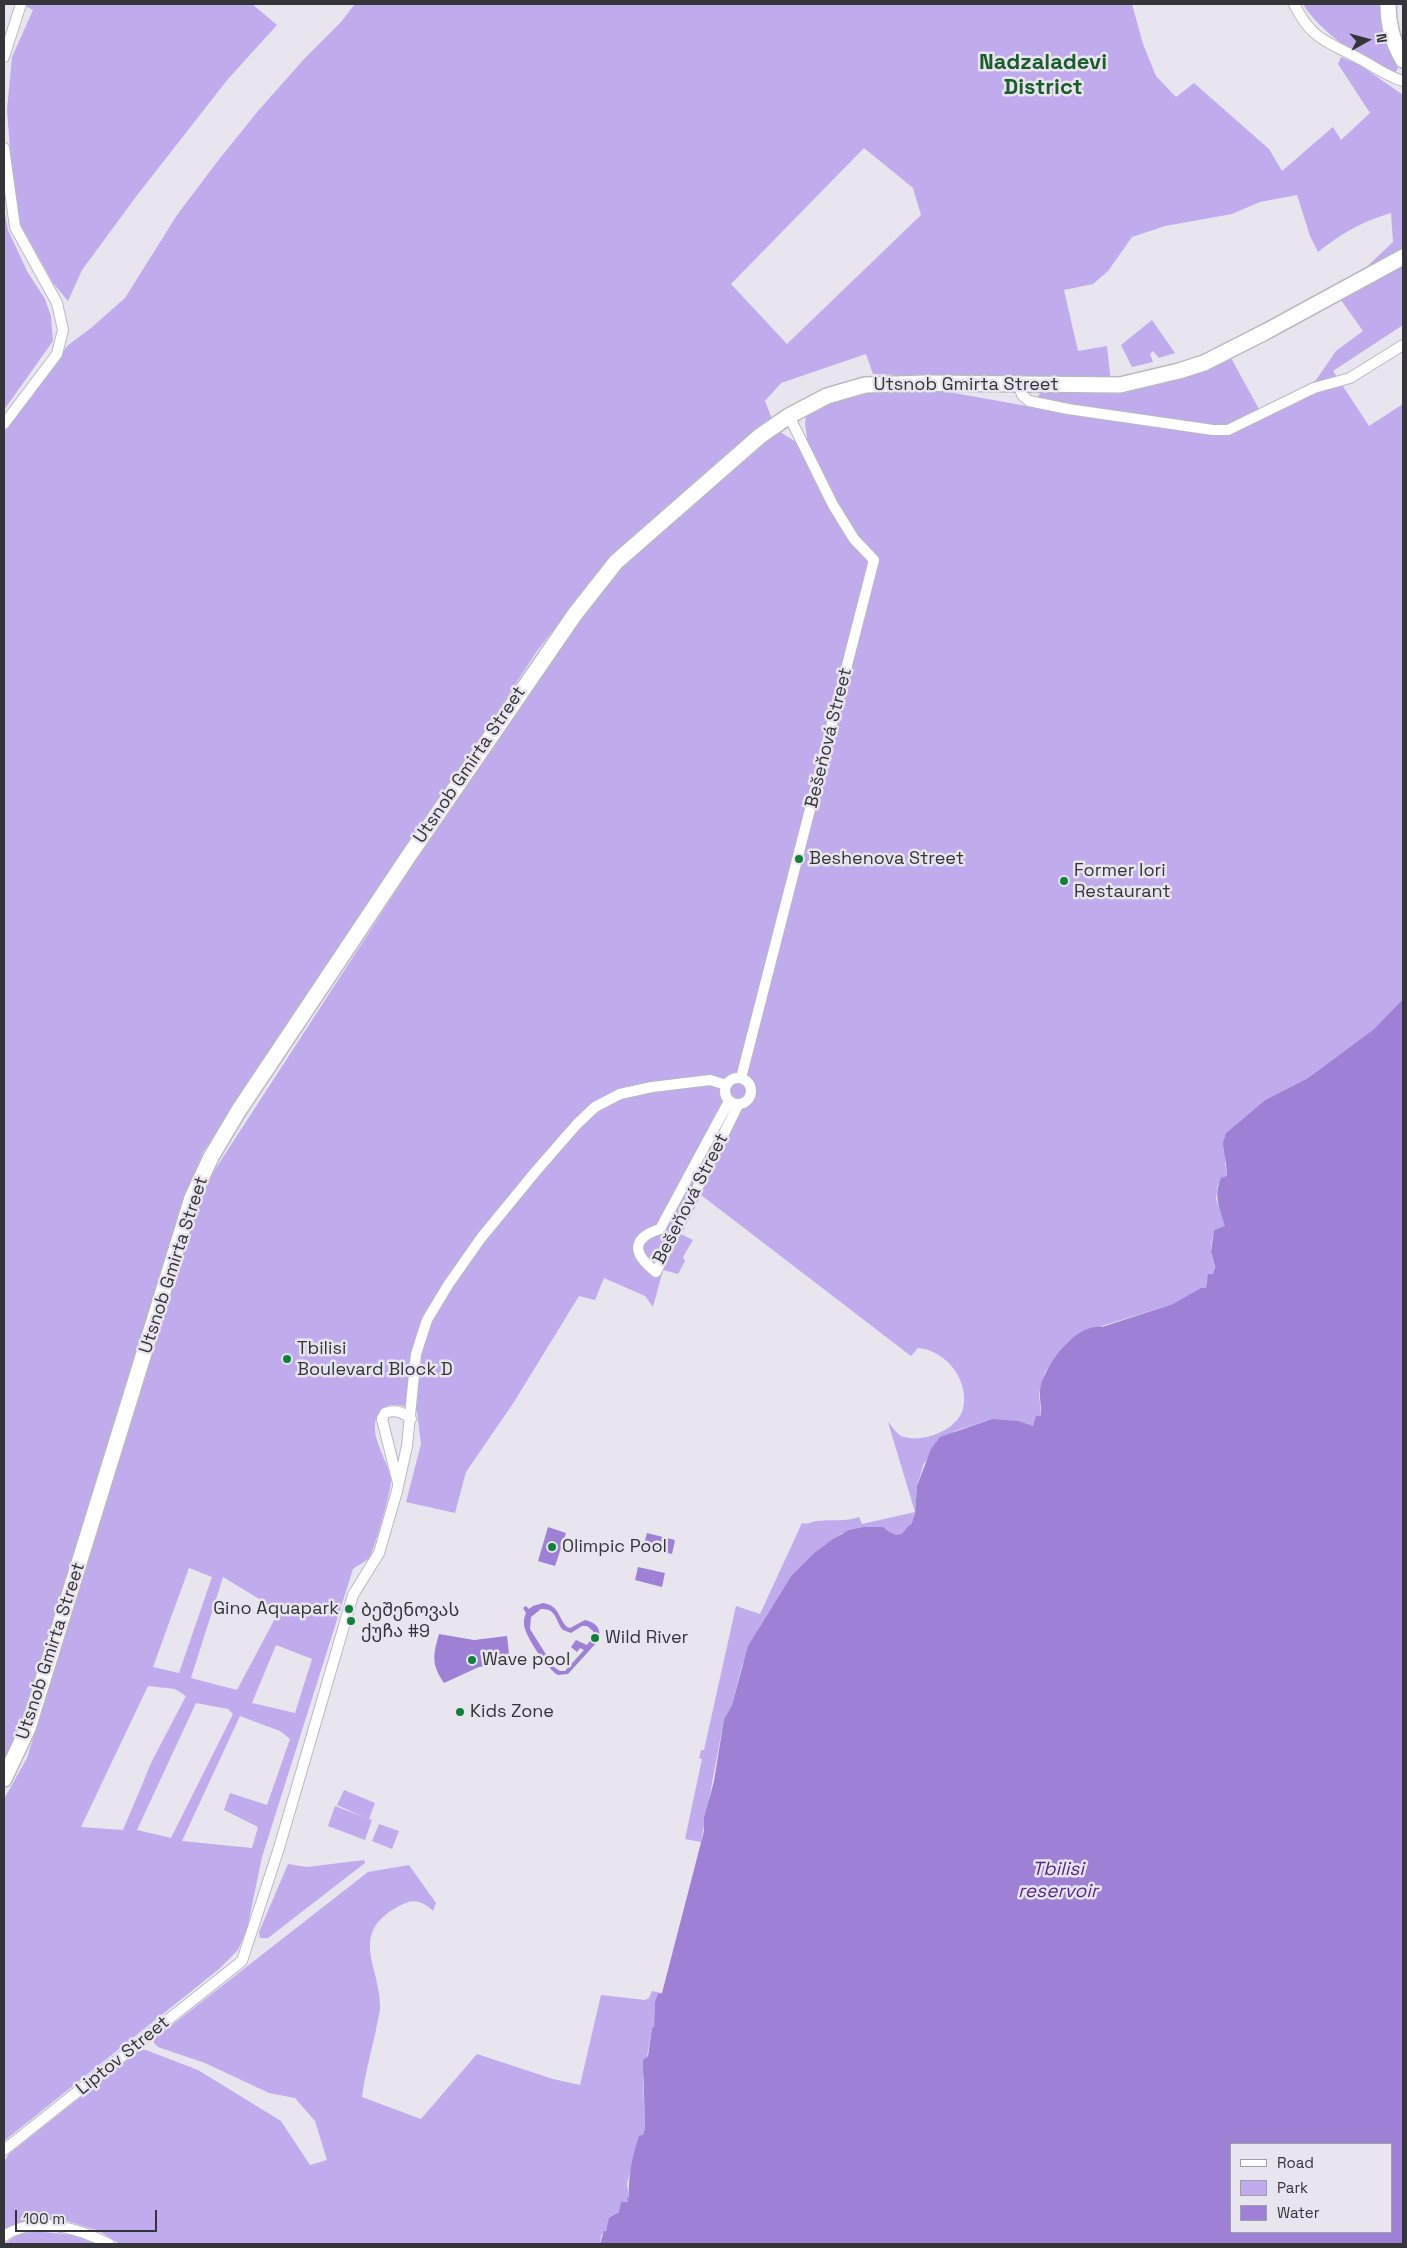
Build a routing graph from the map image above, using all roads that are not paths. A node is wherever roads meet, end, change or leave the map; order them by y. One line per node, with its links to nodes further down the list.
1 (22, 4): 4 (street)
2 (1294, 4): 6 (street)
3 (1388, 4): 5 (main road)
4 (4, 57)
5 (1403, 60)
6 (1403, 81)
7 (4, 148): 12 (street)
8 (1403, 257): 10 (main road, Utsnob Gmirta Street)
9 (1403, 346): 10 (street)
10 (1019, 385): 11 (main road, Utsnob Gmirta Street)
11 (789, 416): 13 (street, Bešeňová Street); 18 (main road, Utsnob Gmirta Street)
12 (4, 424)
13 (741, 1078): 14 (street); 15 (street)
14 (726, 1085): 15 (street); 16 (street)
15 (734, 1103): 15 (street, Bešeňová Street)
16 (411, 1419): 17 (street); 17 (street)
17 (399, 1485): 19 (street, Liptov Street)
18 (4, 1779)
19 (4, 2150)
20 (4, 2236): 21 (street)
21 (109, 2244)

